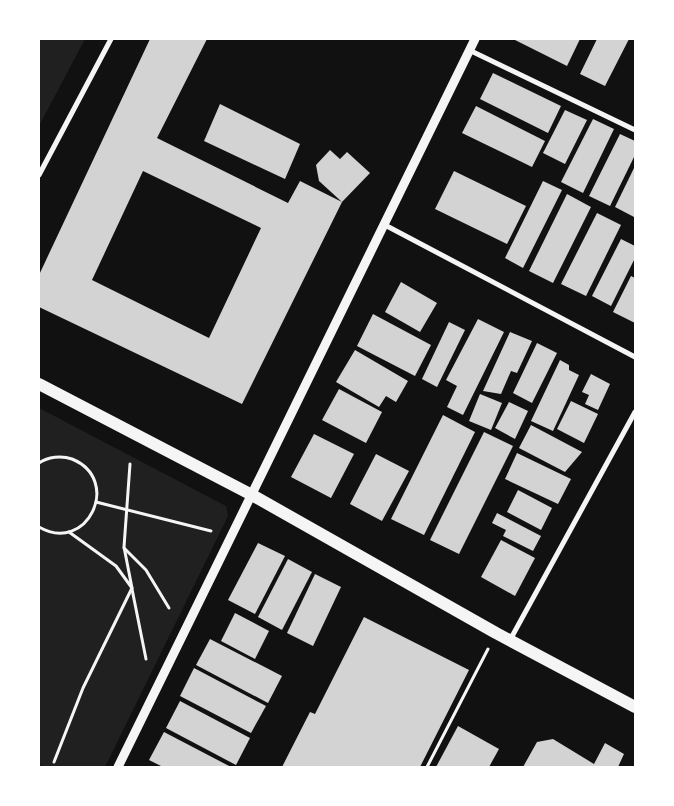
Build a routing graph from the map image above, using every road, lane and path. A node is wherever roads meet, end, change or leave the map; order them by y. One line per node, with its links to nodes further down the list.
1 (111, 39): 5 (street)
2 (475, 39): 3 (street)
3 (469, 50): 4 (street); 6 (street)
4 (635, 130)
5 (39, 175)
6 (382, 223): 7 (street); 12 (street)
7 (635, 357)
8 (39, 384): 12 (main road)
9 (635, 412): 22 (street)
10 (39, 463): 13 (path)
11 (130, 464): 14 (path)
12 (252, 495): 21 (main road); 26 (street)
13 (96, 502): 14 (path); 17 (path)
14 (126, 510): 16 (path); 18 (path)
15 (39, 527): 17 (path)
16 (210, 531)
17 (69, 532): 19 (path)
18 (124, 547): 19 (path); 20 (path)
19 (132, 588): 23 (path); 25 (path)
20 (170, 608)
21 (496, 633): 22 (main road); 27 (path)
22 (510, 640): 24 (main road)
23 (146, 659)
24 (635, 707)
25 (54, 762)
26 (118, 767)
27 (426, 767)

